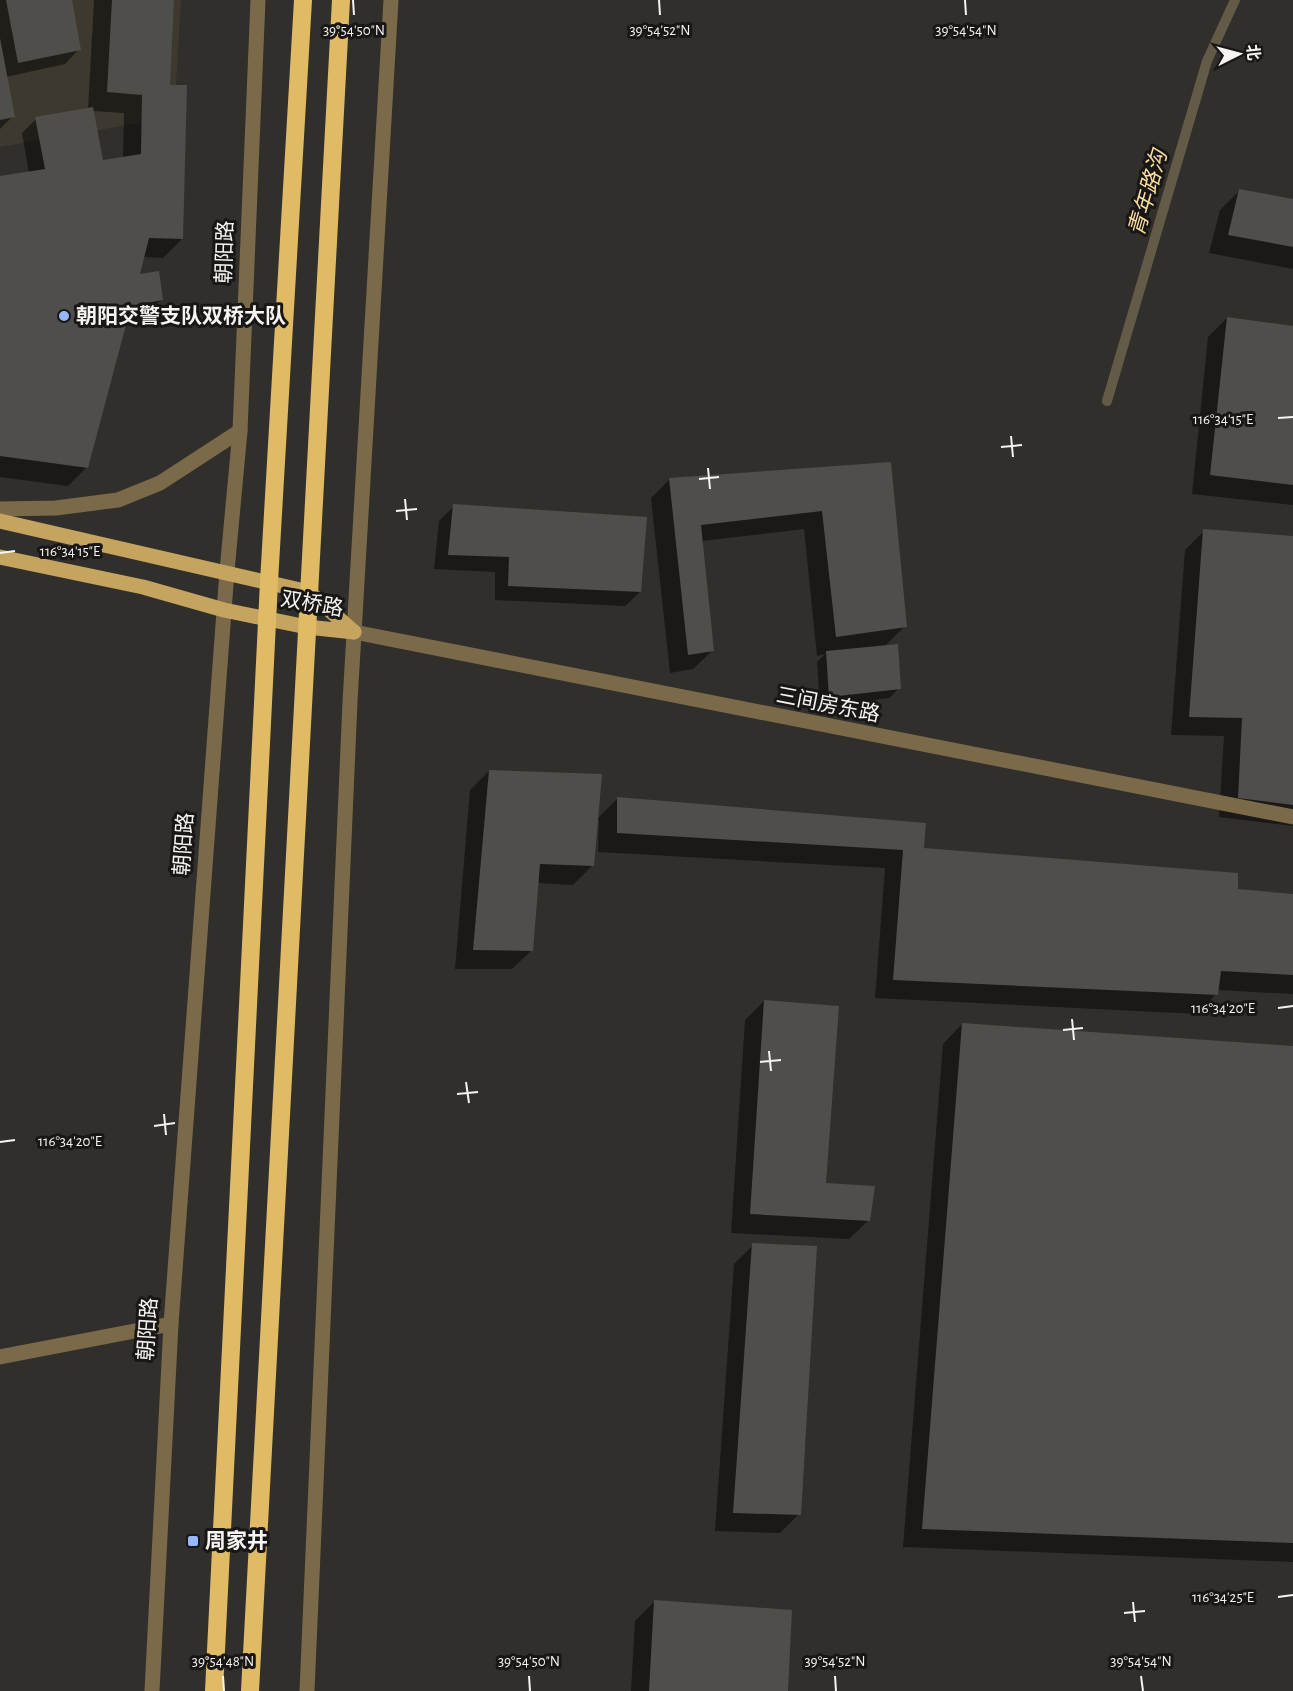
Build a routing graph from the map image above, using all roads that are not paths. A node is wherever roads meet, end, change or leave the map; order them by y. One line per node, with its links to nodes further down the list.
1 (258, 0): 5 (street, 朝阳路)
2 (303, 0): 10 (highway)
3 (341, 0): 11 (highway)
4 (391, 0): 15 (street)
5 (240, 431): 6 (street); 9 (street, 朝阳路)
6 (0, 509)
7 (0, 521): 9 (main road, 双桥路)
8 (0, 558): 12 (main road, 双桥路)
9 (227, 572): 10 (main road, 双桥路); 12 (street, 朝阳路)
10 (269, 582): 11 (main road, 双桥路); 13 (highway)
11 (309, 592): 14 (highway); 15 (main road, 双桥路)
12 (225, 610): 13 (main road, 双桥路); 17 (street, 朝阳路)
13 (268, 617): 14 (main road, 双桥路); 20 (highway)
14 (307, 627): 15 (main road, 双桥路); 21 (highway)
15 (354, 632): 16 (street, 三间房东路); 22 (street)
16 (1293, 818)
17 (171, 1324): 18 (street); 19 (street, 朝阳路)
18 (0, 1357)
19 (152, 1691)
20 (214, 1691)
21 (250, 1691)
22 (307, 1691)

